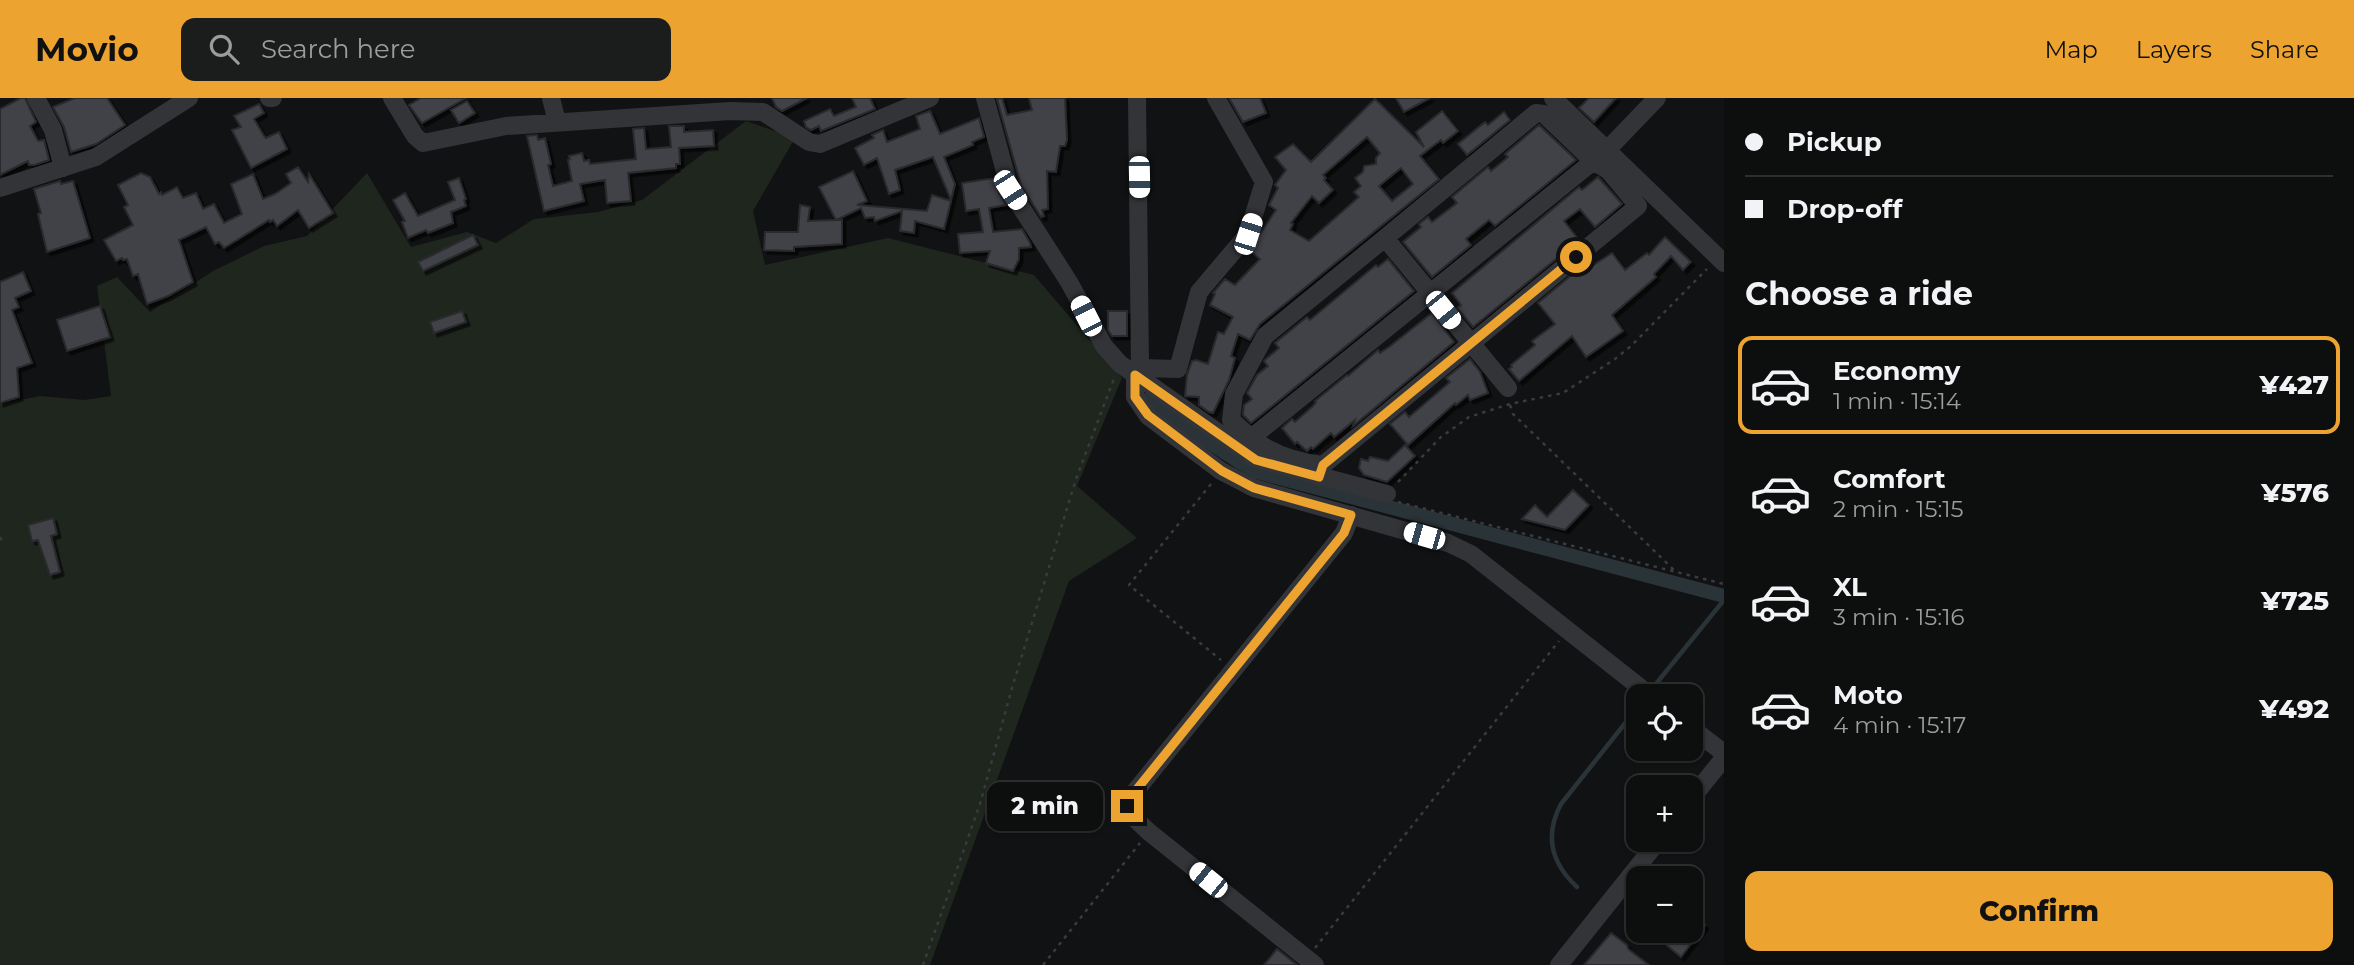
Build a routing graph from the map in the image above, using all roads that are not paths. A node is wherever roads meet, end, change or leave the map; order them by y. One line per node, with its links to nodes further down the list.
1 (36, 98): 15 (street)
2 (189, 98): 15 (street)
3 (392, 98): 12 (street)
4 (551, 98): 12 (street)
5 (930, 98): 11 (street)
6 (985, 98): 21 (street)
7 (1137, 98): 21 (street)
8 (1216, 98): 21 (street)
9 (1553, 98): 13 (street)
10 (1657, 98): 13 (street)
11 (761, 105): 12 (street)
12 (557, 122)
13 (1607, 150): 14 (street); 18 (street)
14 (1592, 160): 17 (street); 19 (street); 20 (street)
15 (63, 168): 16 (street)
16 (0, 188)
17 (1385, 238): 19 (street); 23 (street)
18 (1721, 260)
19 (1430, 293): 20 (street); 23 (street)
20 (1471, 343): 22 (street); 24 (street)
21 (1138, 371): 24 (street); 26 (street)
22 (1509, 396)
23 (1251, 438): 24 (street)
24 (1321, 471): 25 (street)
25 (1387, 494)
26 (1351, 515): 27 (street); 32 (street)
27 (1635, 684)
28 (1703, 738): 29 (street)
29 (1724, 756): 30 (street)
30 (1703, 783)
31 (1649, 852): 33 (street)
32 (1307, 963)
33 (1559, 965)

